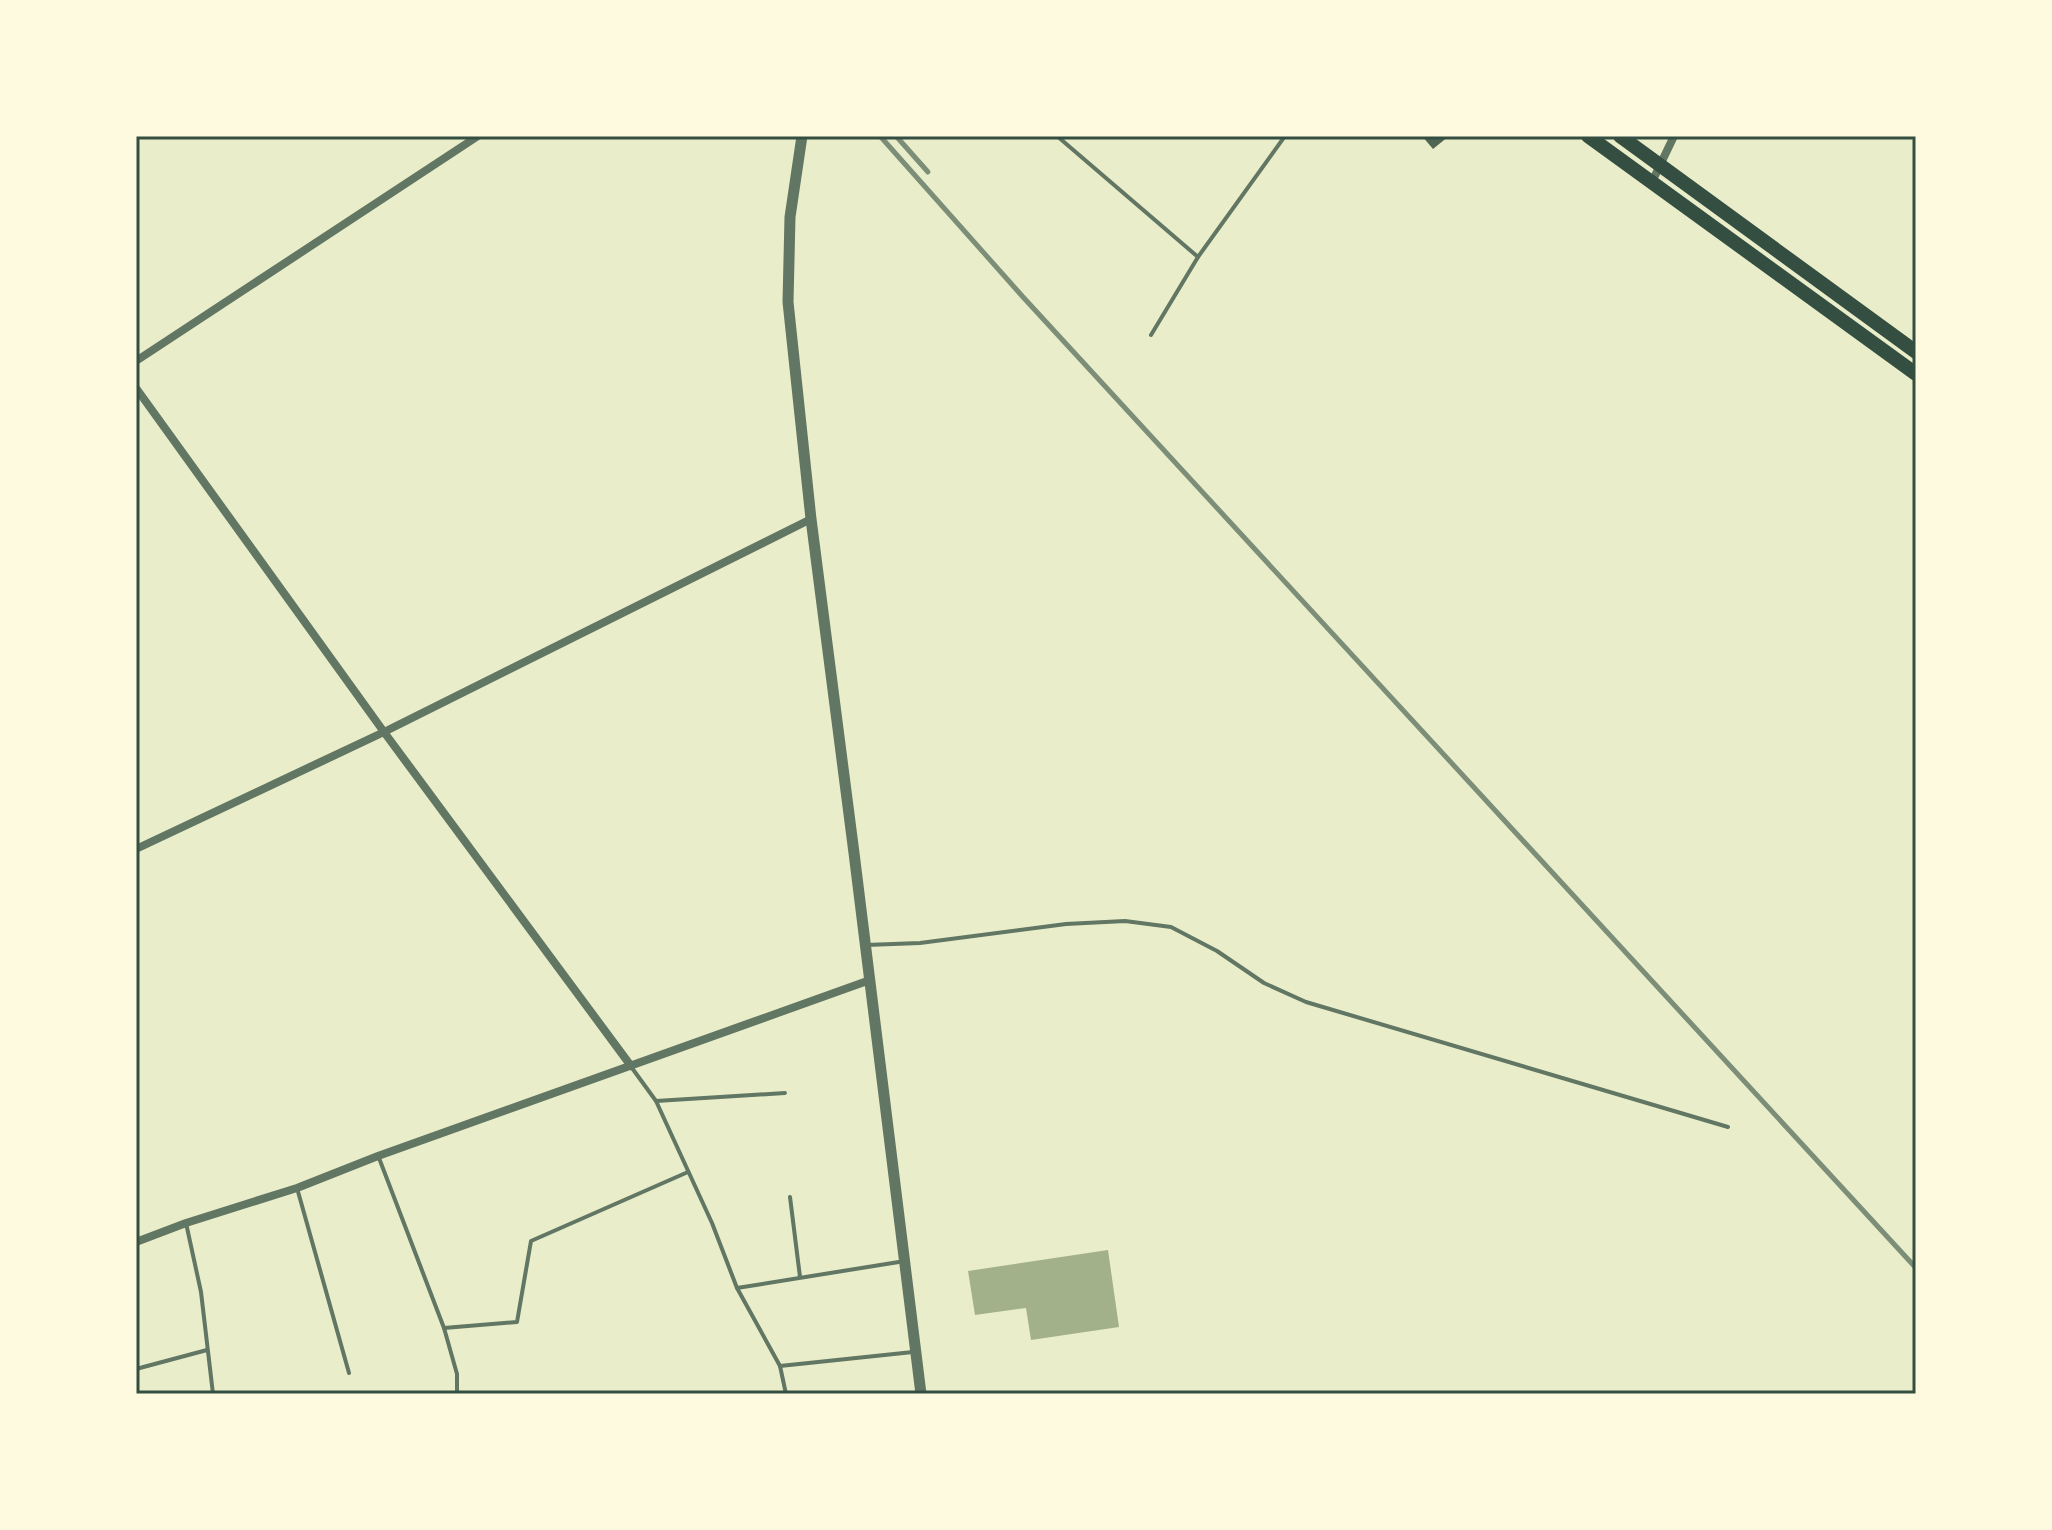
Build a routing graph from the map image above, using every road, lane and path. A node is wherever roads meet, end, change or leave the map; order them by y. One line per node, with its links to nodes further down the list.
1 (478, 136): 13 (street)
2 (802, 136): 16 (street)
3 (1057, 136): 10 (lane)
4 (1285, 136): 10 (lane)
5 (1588, 136): 9 (main road)
6 (1620, 136): 8 (main road)
7 (1674, 136): 8 (street)
8 (1661, 165): 9 (street); 12 (main road)
9 (1652, 182): 14 (main road)
10 (1198, 257): 11 (lane)
11 (1151, 335)
12 (1916, 352)
13 (136, 361)
14 (1915, 370)
15 (136, 388): 17 (street)
16 (811, 519): 17 (street); 19 (street)
17 (384, 732): 18 (street); 21 (street)
18 (136, 849)
19 (866, 945): 20 (street); 24 (lane)
20 (870, 980): 21 (street); 31 (street)
21 (631, 1066): 23 (lane); 25 (street)
22 (785, 1093): 23 (lane)
23 (656, 1101): 26 (lane)
24 (1728, 1127)
25 (378, 1156): 27 (street); 34 (lane)
26 (688, 1172): 33 (lane); 34 (lane)
27 (297, 1188): 29 (street); 39 (lane)
28 (790, 1197): 32 (lane)
29 (186, 1223): 30 (street); 35 (lane)
30 (136, 1242)
31 (905, 1261): 32 (lane); 36 (street)
32 (800, 1277): 33 (lane)
33 (737, 1288): 37 (lane)
34 (444, 1328): 41 (lane)
35 (208, 1350): 38 (lane); 40 (lane)
36 (915, 1352): 37 (lane); 43 (street)
37 (780, 1366): 42 (lane)
38 (136, 1369)
39 (349, 1373)
40 (213, 1394)
41 (457, 1394)
42 (786, 1394)
43 (921, 1394)

